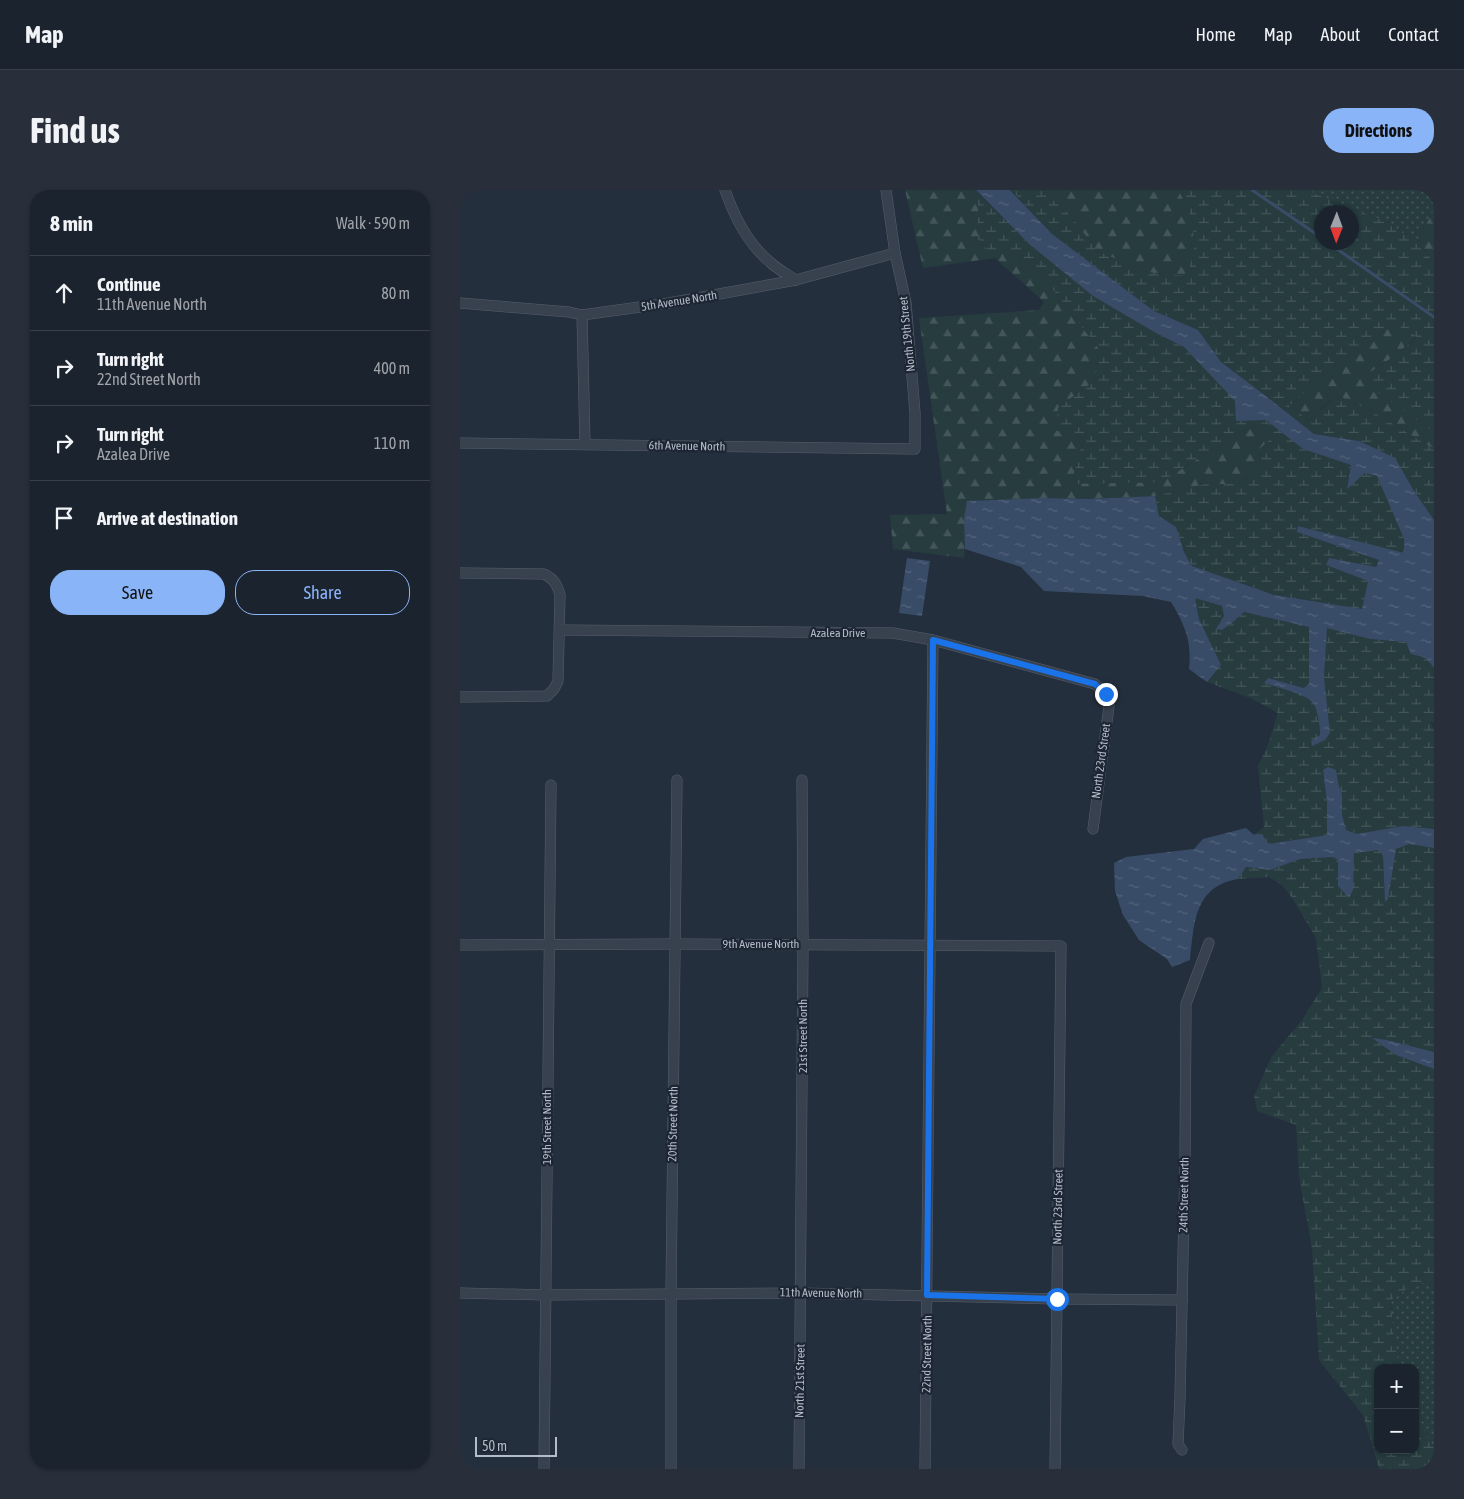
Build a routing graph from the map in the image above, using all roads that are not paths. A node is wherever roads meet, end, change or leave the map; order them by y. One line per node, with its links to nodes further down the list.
1 (725, 190): 4 (street)
2 (886, 190): 3 (street, North 19th Street)
3 (895, 253): 4 (street, 5th Avenue North); 9 (street, North 19th Street)
4 (796, 280): 6 (street, 5th Avenue North)
5 (460, 303): 6 (street, 5th Avenue North)
6 (582, 315): 8 (street)
7 (460, 443): 8 (street, 6th Avenue North)
8 (585, 444): 9 (street, 6th Avenue North)
9 (915, 449)
10 (460, 573): 11 (street)
11 (560, 630): 12 (street, Azalea Drive); 14 (street)
12 (933, 640): 13 (street, Azalea Drive); 24 (street, 22nd Street North)
13 (1106, 694): 18 (street, North 23rd Street)
14 (460, 697)
15 (677, 780): 20 (street, 20th Street North)
16 (802, 780): 21 (street, 21st Street North)
17 (551, 785): 23 (street, 19th Street North)
18 (1093, 829)
19 (1209, 943): 32 (street, 24th Street North)
20 (676, 944): 21 (street, 9th Avenue North); 23 (street, 9th Avenue North); 27 (street, 20th Street North)
21 (803, 944): 24 (street, 9th Avenue North); 28 (street, 21st Street North)
22 (460, 945): 23 (street, 9th Avenue North)
23 (548, 945): 29 (street, 19th Street North)
24 (930, 945): 25 (street, 9th Avenue North); 30 (street, 22nd Street North)
25 (1061, 946): 31 (street, North 23rd Street)
26 (460, 1293): 29 (street, 11th Avenue North)
27 (671, 1293): 28 (street, 11th Avenue North); 29 (street, 11th Avenue North); 35 (street, 20th Street North)
28 (800, 1293): 30 (street, 11th Avenue North); 36 (street, North 21st Street)
29 (546, 1295): 34 (street, 19th Street North)
30 (927, 1295): 31 (street, 11th Avenue North); 37 (street, 22nd Street North)
31 (1057, 1299): 32 (street, 11th Avenue North); 38 (street, North 23rd Street)
32 (1182, 1300): 33 (street, 24th Street North)
33 (1182, 1450)
34 (544, 1469)
35 (671, 1469)
36 (799, 1469)
37 (925, 1469)
38 (1055, 1469)

